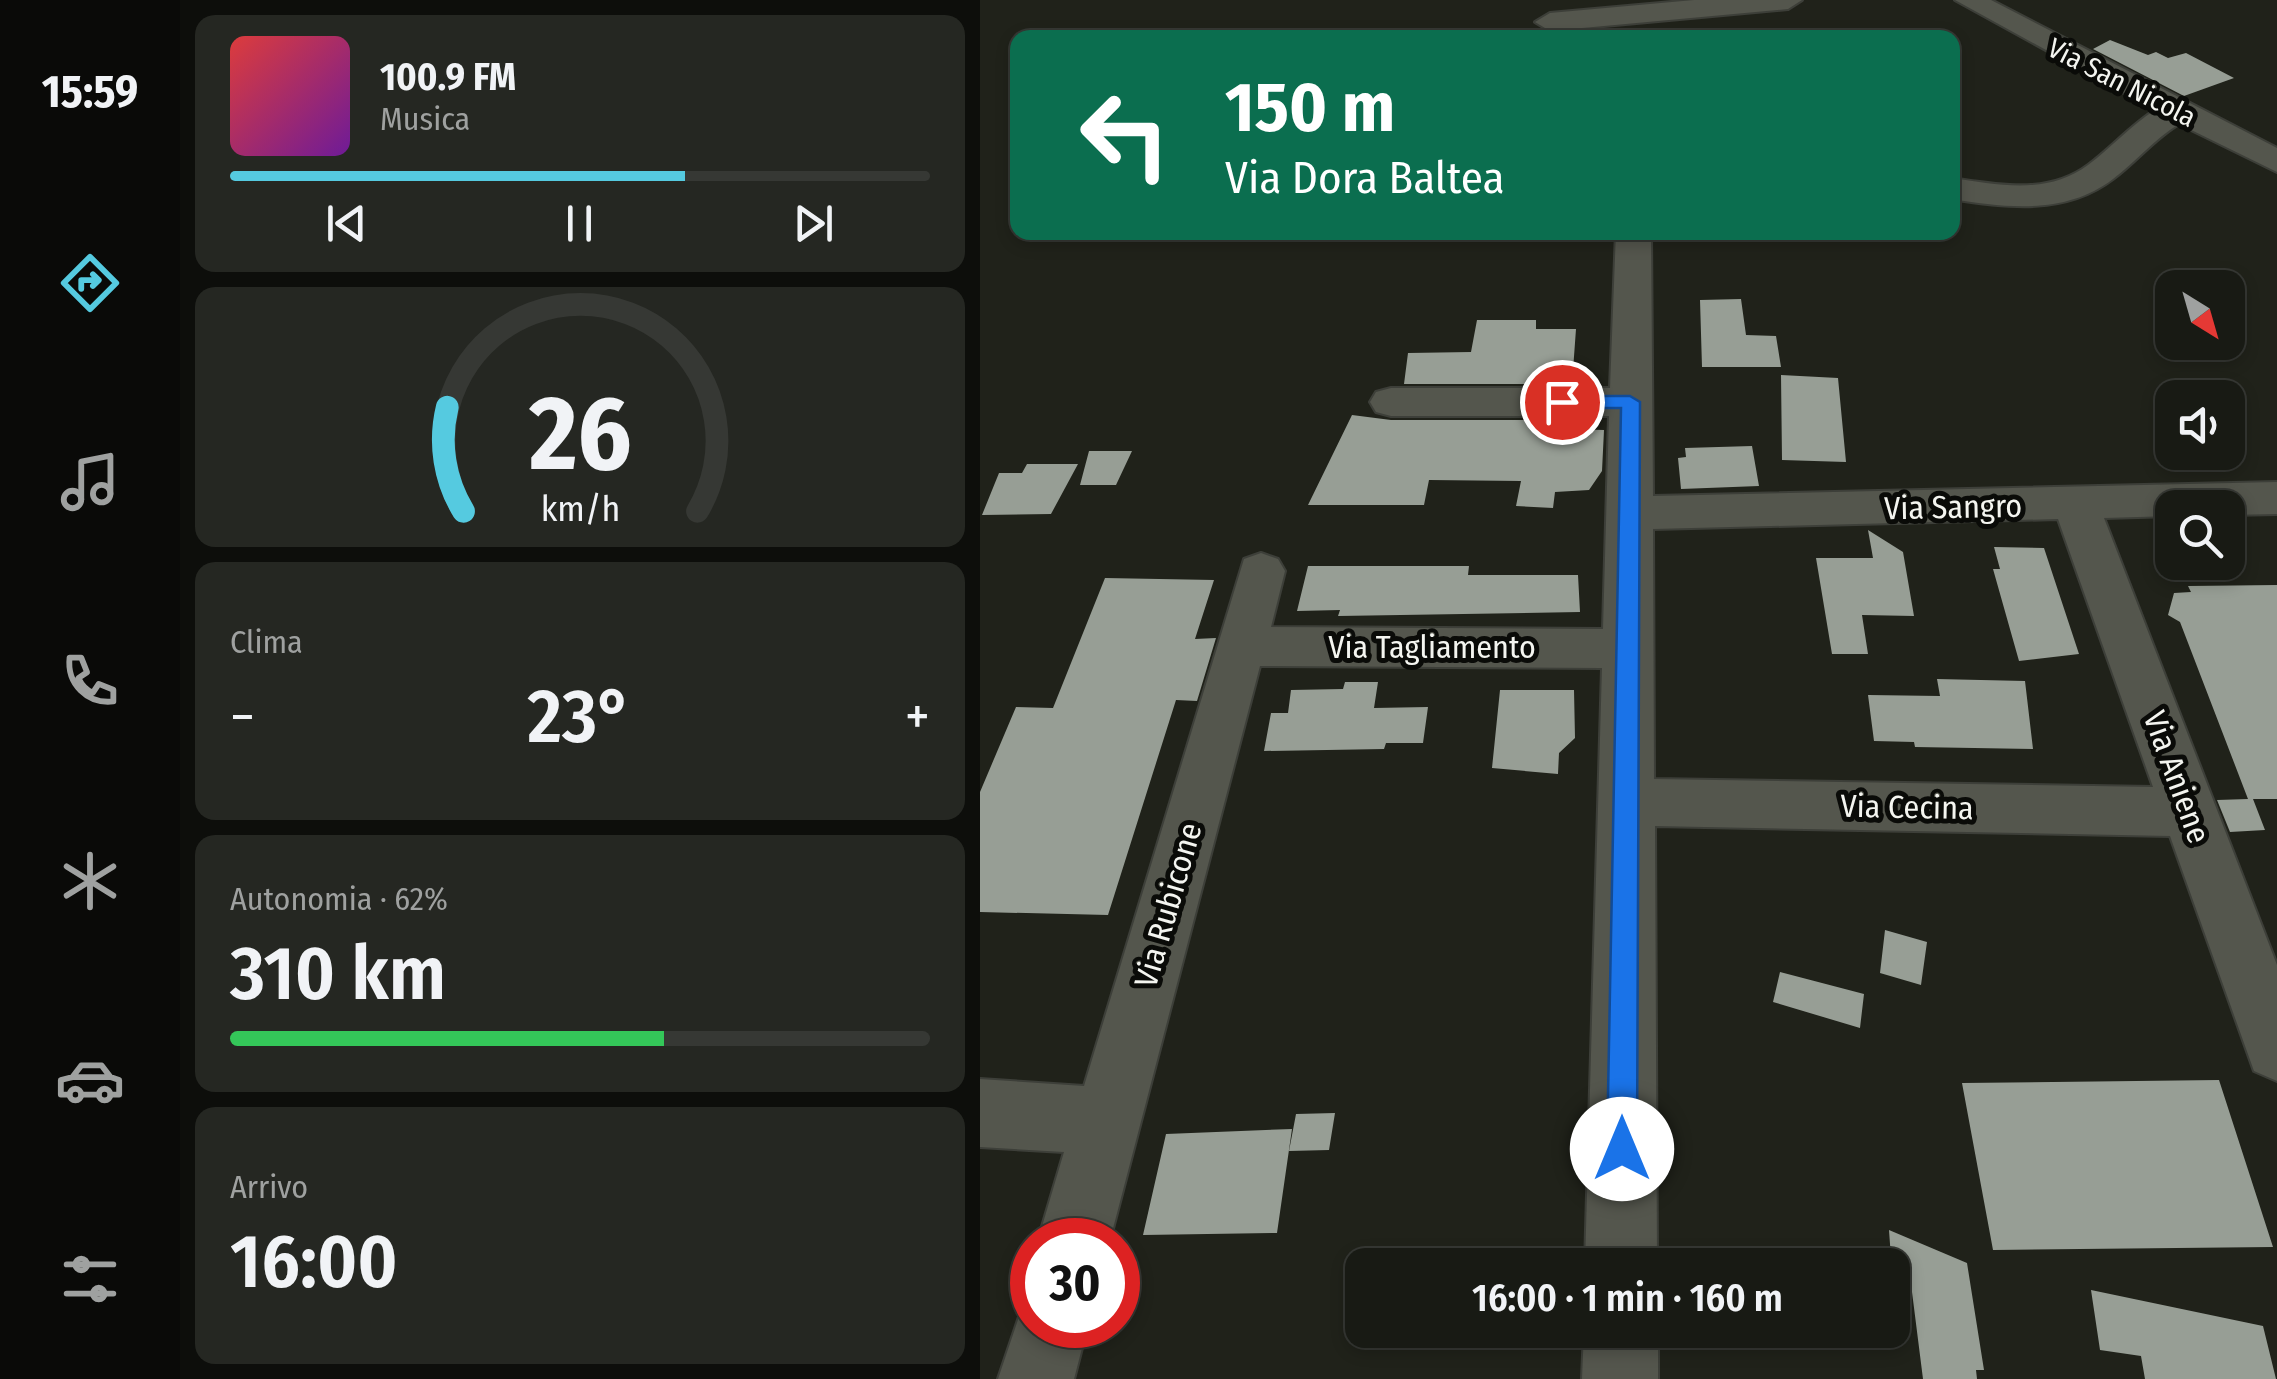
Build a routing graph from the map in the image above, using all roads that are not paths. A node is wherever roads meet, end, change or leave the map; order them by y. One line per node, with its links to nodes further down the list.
1 (1788, 0): 3 (street)
2 (1968, 0): 4 (street, Via San Nicola)
3 (1550, 22)
4 (2180, 110): 5 (street, Via San Nicola); 6 (street)
5 (2277, 162)
6 (1960, 189)
7 (1633, 240): 9 (street)
8 (1390, 402): 9 (street)
9 (1630, 402): 12 (street)
10 (2277, 498): 11 (street, Via Sangro)
11 (2076, 504): 12 (street, Via Sangro); 17 (street, Via Aniene)
12 (1628, 513): 15 (street)
13 (1261, 570): 14 (street, Via Rubicone)
14 (1240, 646): 15 (street, Via Tagliamento); 20 (street, Via Rubicone)
15 (1625, 649): 16 (street)
16 (1624, 802): 17 (street, Via Cecina); 22 (street)
17 (2190, 812): 18 (street, Via Aniene)
18 (2277, 1049)
19 (980, 1114): 20 (street)
20 (1108, 1121): 21 (street, Via Rubicone)
21 (1080, 1218)
22 (1621, 1248)
23 (1045, 1348): 25 (street)
24 (1620, 1348): 26 (street)
25 (1036, 1379)
26 (1620, 1379)

